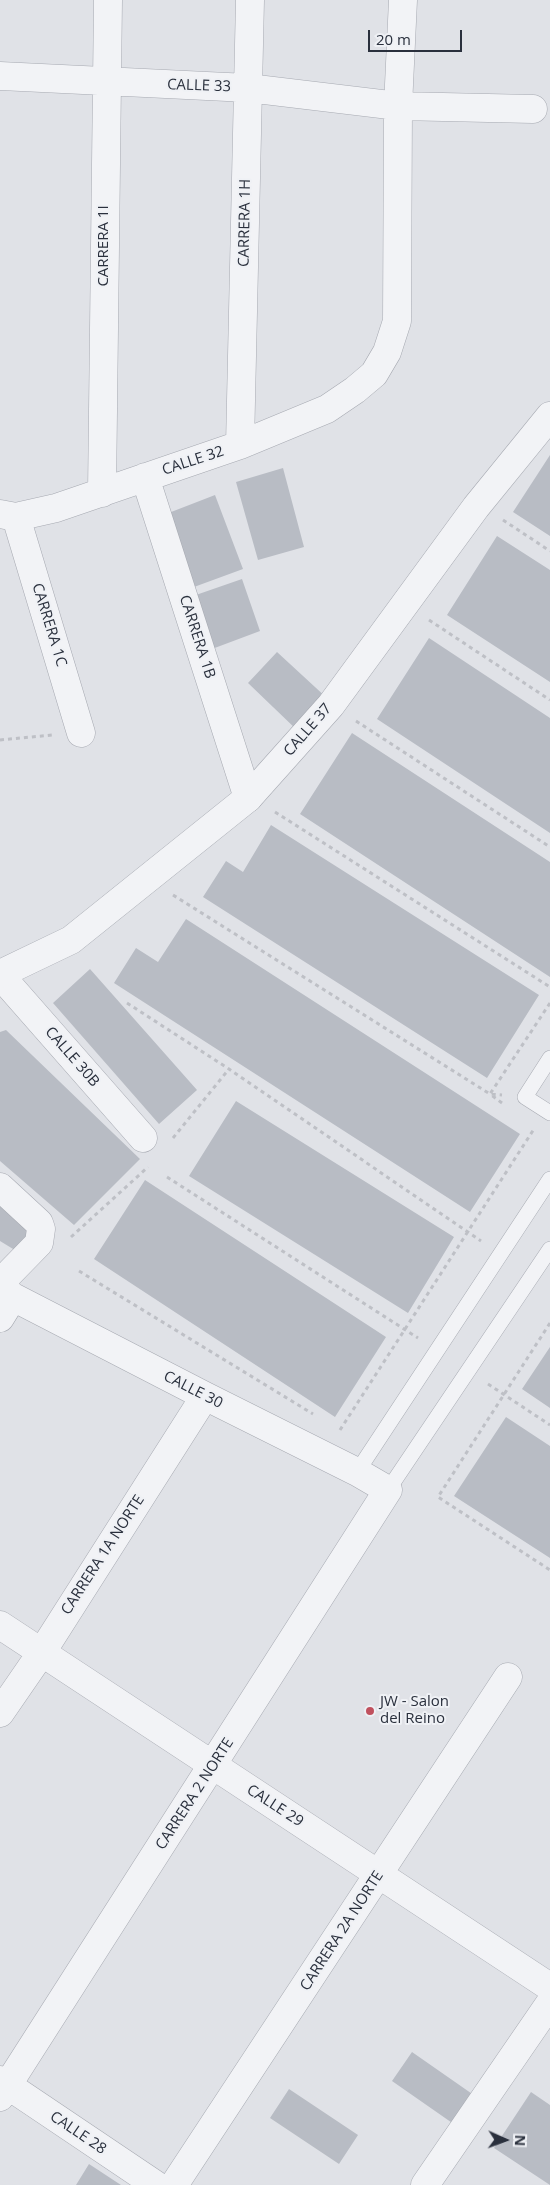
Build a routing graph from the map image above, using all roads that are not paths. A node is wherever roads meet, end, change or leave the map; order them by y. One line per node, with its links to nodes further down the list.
1 (108, 0): 5 (street, CARRERA 1I)
2 (250, 0): 6 (street, CARRERA 1H)
3 (403, 0): 7 (street, CALLE 32)
4 (0, 76): 5 (street, CALLE 33)
5 (105, 82): 6 (street, CALLE 33); 12 (street, CARRERA 1I)
6 (248, 88): 7 (street, CALLE 33); 10 (street, CARRERA 1H)
7 (398, 106): 8 (street, CALLE 33); 10 (street, CALLE 32)
8 (533, 109)
9 (550, 416): 15 (street, CALLE 37)
10 (240, 445): 11 (street, CALLE 32)
11 (146, 477): 12 (street, CALLE 32); 15 (street, CARRERA 1B)
12 (102, 493): 13 (street, CALLE 32)
13 (8, 516): 14 (street, CARRERA 1C)
14 (80, 733)
15 (248, 798): 16 (street, CALLE 37)
16 (0, 974): 19 (street, CALLE 30B)
17 (550, 1058): 18 (lane)
18 (550, 1113)
19 (155, 1148)
20 (550, 1179): 25 (lane)
21 (0, 1187): 23 (street)
22 (550, 1249): 26 (lane)
23 (3, 1296): 24 (street, CALLE 30)
24 (205, 1396): 25 (street, CALLE 30); 28 (street, CARRERA 1A NORTE)
25 (357, 1472): 26 (street, CALLE 30)
26 (388, 1490): 31 (street, CARRERA 2 NORTE)
27 (0, 1624): 28 (street, CALLE 29)
28 (42, 1652): 30 (street, CARRERA 1A NORTE); 31 (street, CALLE 29)
29 (508, 1677): 32 (street, CARRERA 2A NORTE)
30 (0, 1713)
31 (214, 1765): 32 (street, CALLE 29); 35 (street, CARRERA 2 NORTE)
32 (379, 1874): 33 (street, CALLE 29); 37 (street, CARRERA 2A NORTE)
33 (550, 1987)
34 (550, 2003): 38 (street)
35 (3, 2088): 36 (street, CALLE 28)
36 (156, 2185)
37 (174, 2185)
38 (426, 2185)

